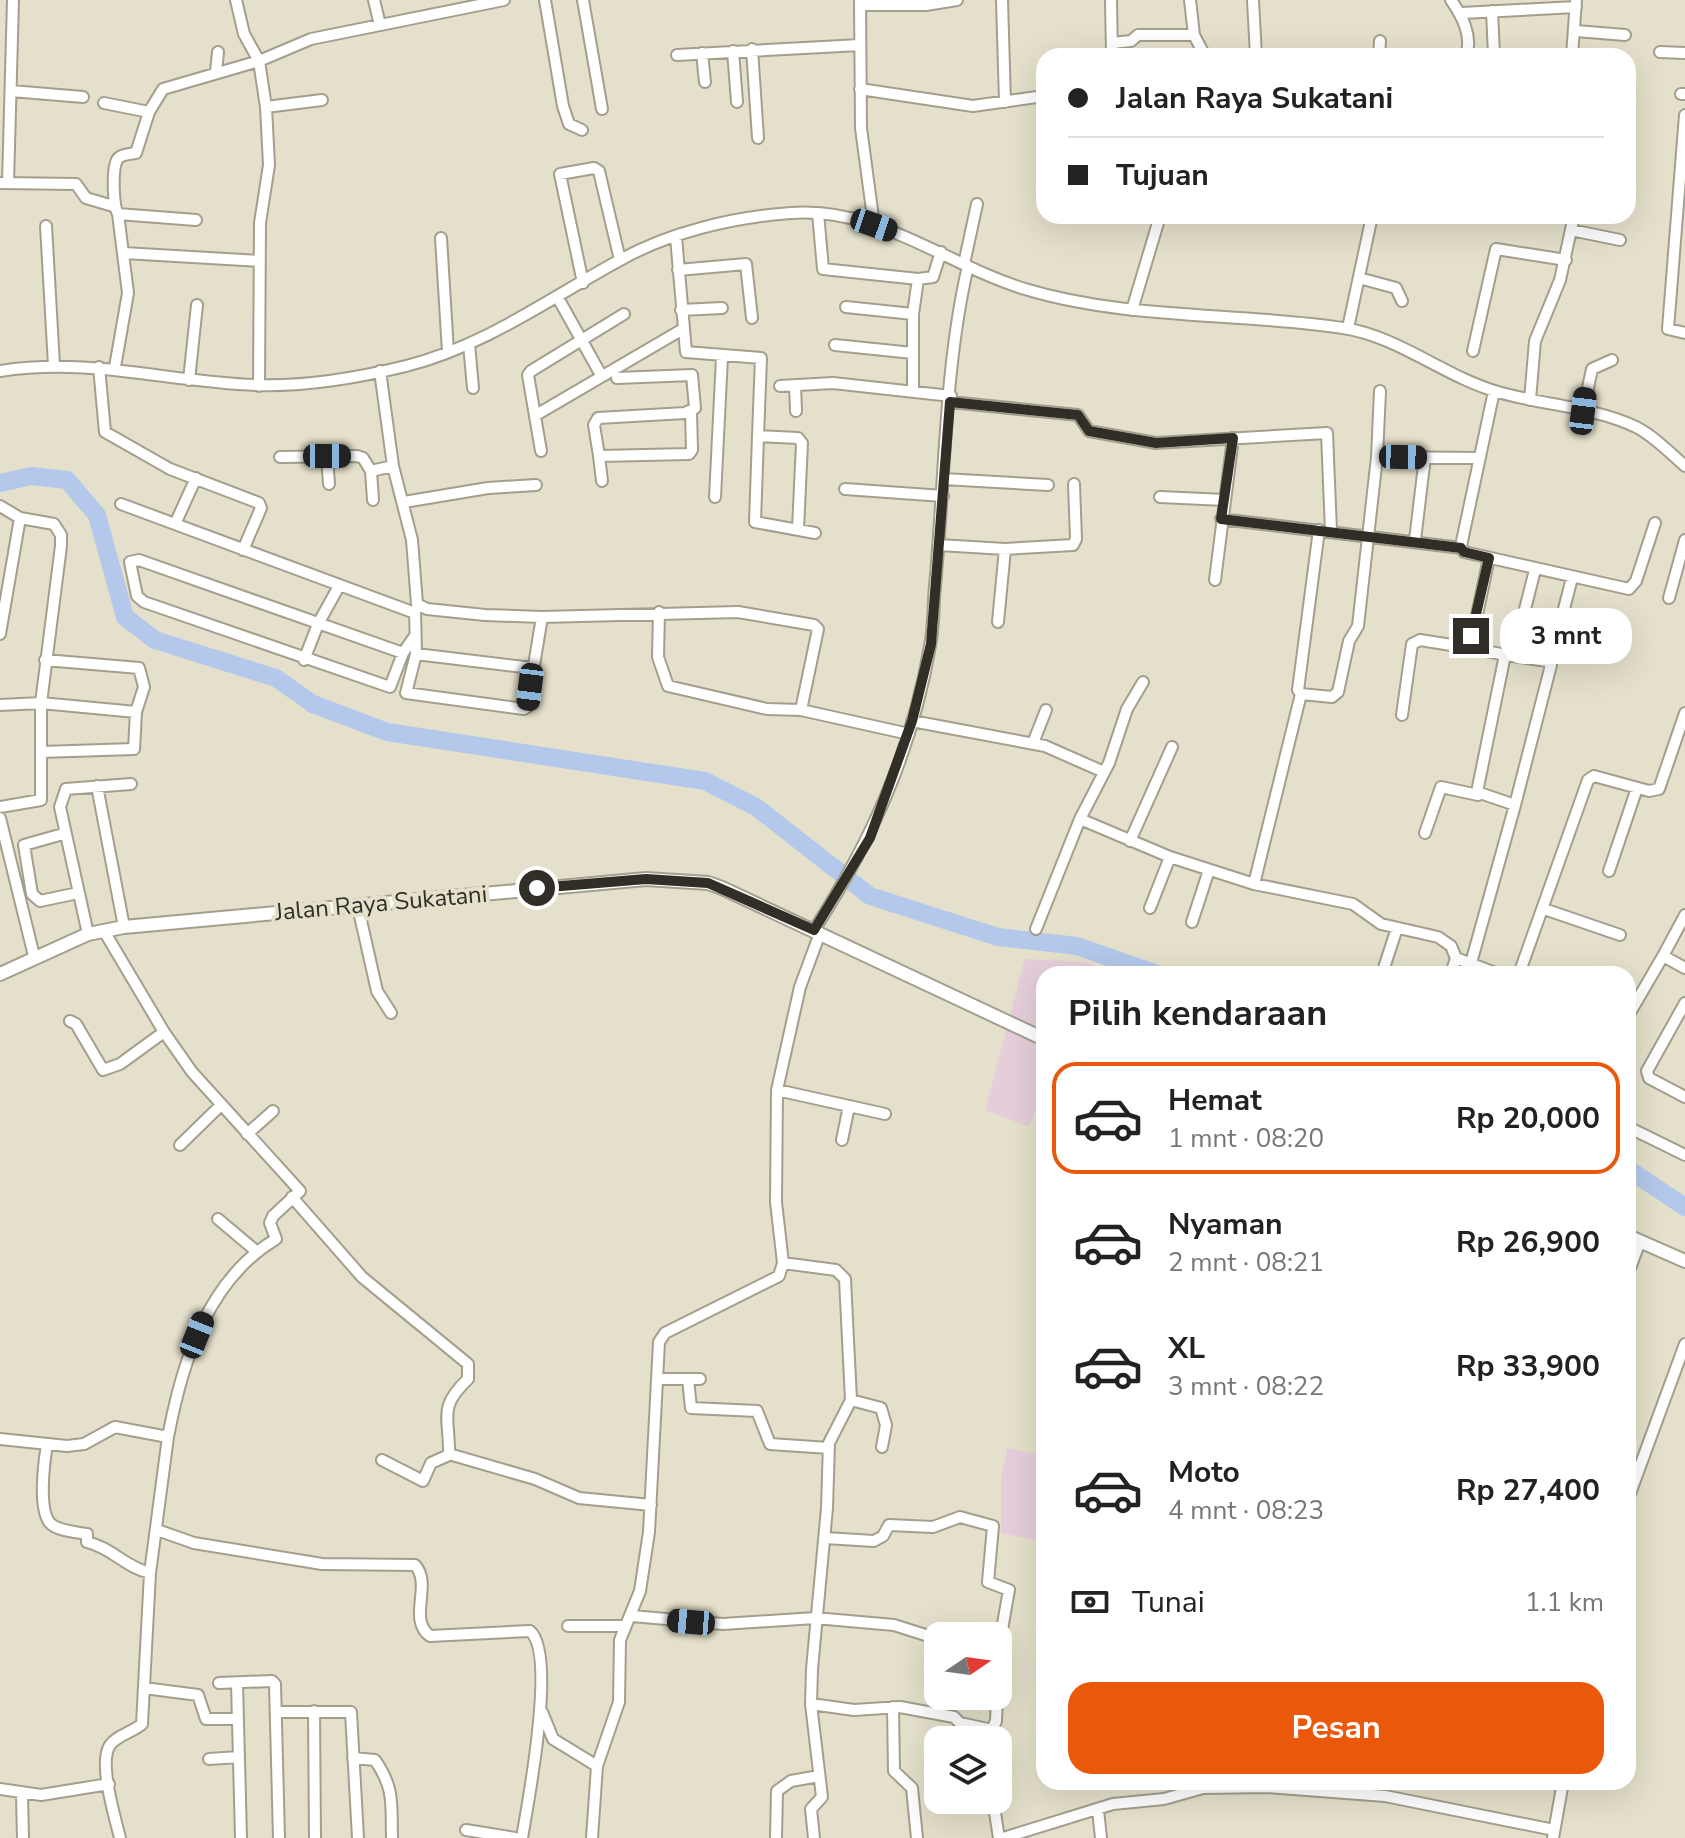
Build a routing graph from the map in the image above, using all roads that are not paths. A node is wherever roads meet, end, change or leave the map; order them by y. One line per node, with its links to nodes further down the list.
1 (13, 0): 44 (street)
2 (236, 0): 40 (street)
3 (374, 0): 19 (street)
4 (504, 0): 19 (street)
5 (545, 0): 55 (street)
6 (583, 0): 52 (street)
7 (1002, 0): 49 (street)
8 (1111, 0): 24 (street)
9 (1190, 0): 21 (street)
10 (1253, 0): 28 (street)
11 (1451, 0): 18 (street)
12 (1540, 0): 17 (street)
13 (952, 1): 14 (street)
14 (860, 2): 25 (street)
15 (1576, 4): 17 (street); 20 (street)
16 (1492, 11): 17 (street); 18 (street); 31 (street)
17 (1541, 12)
18 (1462, 13): 30 (street)
19 (380, 25): 40 (street)
20 (1576, 31): 22 (street); 32 (street)
21 (1194, 35): 24 (street); 27 (street)
22 (1625, 35)
23 (1380, 41): 29 (street)
24 (1112, 43): 26 (street)
25 (860, 45): 33 (street); 43 (street)
26 (1112, 48)
27 (1201, 48)
28 (1256, 48)
29 (1380, 48)
30 (1467, 48)
31 (1494, 48)
32 (1573, 48)
33 (752, 49): 34 (street); 56 (street)
34 (733, 51): 37 (street); 48 (street)
35 (218, 52): 41 (street)
36 (1660, 52): 38 (street)
37 (702, 53): 39 (street); 42 (street)
38 (1685, 53)
39 (677, 55)
40 (259, 61): 41 (street); 51 (street)
41 (216, 72): 53 (street)
42 (705, 82)
43 (860, 89): 49 (street); 65 (street)
44 (11, 91): 45 (street); 57 (street)
45 (83, 97)
46 (1036, 97): 49 (street)
47 (322, 100): 51 (street)
48 (737, 102)
49 (1005, 102)
50 (104, 103): 53 (street)
51 (266, 107): 75 (street)
52 (602, 109)
53 (149, 112): 59 (street)
54 (1685, 115): 93 (street)
55 (582, 130)
56 (758, 138)
57 (4, 183): 59 (street)
58 (977, 204): 76 (street)
59 (116, 210): 61 (street); 72 (street)
60 (818, 213): 65 (street); 68 (street); 79 (street)
61 (196, 220)
62 (1158, 224): 87 (street)
63 (1370, 224): 78 (street)
64 (1572, 224): 67 (street)
65 (874, 225): 71 (street)
66 (46, 226): 103 (street)
67 (1571, 230): 70 (street); 74 (street)
68 (676, 237): 73 (street); 77 (street)
69 (441, 238): 98 (street)
70 (1620, 240)
71 (941, 252): 76 (street); 79 (street)
72 (124, 253): 75 (street); 105 (street)
73 (620, 260): 80 (street); 80 (street)
74 (1566, 260): 97 (street); 120 (street)
75 (259, 261): 113 (street)
76 (966, 265): 87 (street); 119 (street)
77 (678, 270): 86 (street); 90 (street)
78 (1359, 278): 82 (street); 91 (street)
79 (918, 279): 89 (street)
80 (583, 283): 81 (street)
81 (558, 298): 94 (street); 95 (street)
82 (1402, 301)
83 (197, 305): 111 (street)
84 (846, 307): 89 (street)
85 (722, 308): 86 (street)
86 (681, 310): 92 (street)
87 (1132, 310): 91 (street)
88 (624, 314): 94 (street)
89 (913, 314): 99 (street)
90 (752, 318)
91 (1348, 328): 117 (street)
92 (683, 329): 100 (street); 108 (street)
93 (1685, 333)
94 (580, 340): 108 (street); 124 (street)
95 (469, 344): 98 (street); 115 (street)
96 (835, 345): 99 (street)
97 (1473, 351)
98 (448, 352): 107 (street)
99 (913, 353): 118 (street)
100 (688, 354): 101 (street); 109 (street)
101 (722, 357): 125 (street); 146 (street)
102 (1612, 360): 122 (street)
103 (54, 365): 104 (street); 106 (street)
104 (99, 367): 105 (street); 137 (street)
105 (115, 367): 111 (street)
106 (0, 371)
107 (380, 371): 113 (street); 134 (street)
108 (601, 375): 124 (street)
109 (687, 375): 110 (street); 123 (street)
110 (617, 378)
111 (189, 380): 113 (street)
112 (795, 385): 114 (street); 118 (street); 121 (street)
113 (259, 386)
114 (780, 386)
115 (473, 388)
116 (1380, 391): 131 (street)
117 (1494, 391): 120 (street); 133 (street)
118 (913, 392): 119 (street)
119 (950, 399): 126 (street); 138 (street)
120 (1530, 400): 122 (street)
121 (796, 411)
122 (1583, 411): 135 (street)
123 (691, 412): 129 (street); 129 (street)
124 (536, 415): 127 (street)
125 (758, 436): 157 (street); 157 (street)
126 (1233, 438): 149 (street); 158 (street)
127 (541, 451)
128 (327, 456): 130 (street); 136 (street); 140 (street)
129 (599, 456): 139 (street)
130 (280, 457)
131 (1377, 457): 132 (street); 160 (street)
132 (1425, 457): 133 (street); 161 (street)
133 (1479, 458): 164 (street)
134 (393, 466): 136 (street); 150 (street)
135 (1685, 466)
136 (371, 471): 148 (street)
137 (196, 478): 156 (street); 166 (street)
138 (944, 479): 143 (street); 145 (street)
139 (602, 481)
140 (329, 484)
141 (1074, 484): 165 (street)
142 (536, 485): 150 (street)
143 (1048, 485)
144 (845, 489): 145 (street)
145 (943, 496): 163 (street)
146 (715, 497)
147 (1160, 497): 149 (street)
148 (373, 500)
149 (1225, 500): 154 (street)
150 (404, 502): 173 (street)
151 (121, 504): 156 (street)
152 (0, 506): 153 (street)
153 (20, 518): 178 (street); 184 (street)
154 (1221, 519): 158 (street); 170 (street)
155 (1655, 523): 169 (street)
156 (175, 524): 166 (street)
157 (798, 529): 159 (street)
158 (1325, 531): 160 (street); 191 (street)
159 (815, 533)
160 (1368, 536): 161 (street); 191 (street)
161 (1415, 540): 164 (street)
162 (1685, 540): 172 (street)
163 (939, 545): 165 (street); 199 (street)
164 (1461, 548): 167 (street)
165 (1005, 549): 176 (street)
166 (243, 550): 171 (street)
167 (1489, 558): 168 (street); 180 (street)
168 (1535, 570): 169 (street); 183 (street)
169 (1572, 578): 186 (street)
170 (1215, 580)
171 (339, 586): 173 (street); 177 (street)
172 (1669, 598)
173 (416, 609): 175 (street); 179 (street)
174 (659, 612): 175 (street); 194 (street); 194 (street)
175 (542, 617): 187 (street)
176 (998, 622)
177 (318, 624): 181 (street); 185 (street); 185 (street)
178 (0, 634)
179 (414, 637): 181 (street); 182 (street)
180 (1470, 648): 183 (street); 198 (street)
181 (403, 653): 189 (street)
182 (416, 654): 187 (street); 190 (street)
183 (1509, 656): 186 (street); 209 (street)
184 (45, 660): 192 (street); 196 (street)
185 (304, 660): 189 (street)
186 (1550, 663): 210 (street)
187 (532, 668): 190 (street)
188 (1143, 682): 205 (street)
189 (390, 687): 190 (street)
190 (406, 693)
191 (1301, 694): 220 (street)
192 (41, 703): 193 (street); 196 (street); 204 (street)
193 (0, 705)
194 (801, 710): 200 (street)
195 (1046, 710): 202 (street)
196 (136, 712): 204 (street)
197 (1685, 713): 201 (street)
198 (1402, 715)
199 (912, 721): 200 (street); 202 (street)
200 (909, 734): 231 (street)
201 (1682, 734): 208 (street)
202 (1033, 743): 205 (street)
203 (1172, 747): 216 (street)
204 (41, 752): 211 (street)
205 (1104, 772): 213 (street)
206 (131, 784): 207 (street)
207 (97, 786): 215 (street); 227 (street)
208 (1637, 788): 219 (street); 224 (street)
209 (1478, 795): 210 (street); 214 (street)
210 (1515, 805): 237 (street)
211 (0, 807)
212 (0, 818): 235 (street)
213 (1080, 819): 216 (street); 229 (street)
214 (1425, 833)
215 (63, 834): 221 (street); 221 (street)
216 (1130, 841): 217 (street)
217 (1170, 857): 218 (street); 223 (street)
218 (1209, 870): 220 (street); 226 (street)
219 (1609, 871)
220 (1254, 884): 228 (street)
221 (78, 893): 232 (street)
222 (358, 907): 227 (main road, Jalan Raya Sukatani); 231 (main road, Jalan Raya Sukatani); 246 (street)
223 (1150, 908)
224 (1544, 909): 233 (street); 241 (street)
225 (1685, 915): 234 (street)
226 (1192, 922)
227 (124, 927): 230 (main road, Jalan Raya Sukatani)
228 (1397, 928): 236 (street); 238 (street)
229 (1036, 929)
230 (104, 931): 232 (main road, Jalan Raya Sukatani); 248 (street)
231 (817, 932): 249 (main road, Jalan Raya Sukatani); 250 (street)
232 (88, 934): 235 (main road, Jalan Raya Sukatani)
233 (1620, 935)
234 (1663, 956): 242 (street); 244 (street)
235 (30, 958): 243 (main road, Jalan Raya Sukatani)
236 (1456, 958): 237 (street); 239 (street)
237 (1471, 963): 240 (street)
238 (1385, 966)
239 (1454, 966)
240 (1478, 966)
241 (1522, 966)
242 (1685, 968)
243 (0, 974)
244 (1636, 1002)
245 (1685, 1003): 251 (street)
246 (391, 1013)
247 (70, 1021): 248 (street)
248 (164, 1032): 252 (street)
249 (1036, 1035)
250 (777, 1090): 253 (street); 266 (street)
251 (1685, 1097)
252 (221, 1105): 257 (street); 259 (street)
253 (849, 1106): 255 (street); 258 (street)
254 (273, 1111): 257 (street)
255 (885, 1114)
256 (1636, 1131): 260 (street)
257 (247, 1134): 261 (street)
258 (842, 1140)
259 (180, 1145)
260 (1685, 1155)
261 (292, 1197): 264 (street); 275 (street)
262 (218, 1219): 264 (street)
263 (1636, 1239): 265 (main road)
264 (256, 1251): 270 (street)
265 (1685, 1261)
266 (783, 1263): 268 (street); 269 (street)
267 (1685, 1344): 277 (street)
268 (659, 1379): 274 (street); 278 (street)
269 (851, 1400): 273 (street); 274 (street)
270 (168, 1437): 272 (street); 279 (street)
271 (0, 1439): 272 (street)
272 (47, 1445): 281 (street)
273 (882, 1447)
274 (829, 1448): 280 (street)
275 (449, 1454): 276 (street); 278 (street)
276 (382, 1460)
277 (1636, 1477)
278 (651, 1505): 282 (street)
279 (157, 1530): 281 (street); 293 (street)
280 (825, 1538): 283 (street); 284 (street)
281 (150, 1573): 290 (street)
282 (632, 1616): 283 (street); 286 (street)
283 (815, 1618): 287 (street); 291 (street)
284 (1004, 1622)
285 (568, 1626): 286 (street)
286 (623, 1626): 301 (street)
287 (924, 1635)
288 (219, 1683): 289 (street)
289 (237, 1683): 295 (street); 296 (street)
290 (144, 1688): 296 (street); 303 (street)
291 (811, 1704): 292 (street); 302 (street)
292 (893, 1707): 297 (street); 325 (street)
293 (542, 1710): 301 (street); 321 (street)
294 (314, 1711): 295 (street); 299 (street); 317 (street)
295 (276, 1712): 316 (street)
296 (238, 1719): 298 (street)
297 (967, 1726)
298 (239, 1757): 300 (street); 315 (street)
299 (353, 1758): 318 (street); 319 (street)
300 (209, 1759)
301 (597, 1766): 322 (street)
302 (819, 1776): 323 (street); 324 (street)
303 (109, 1784): 308 (street); 314 (street)
304 (0, 1789): 308 (street)
305 (1196, 1790): 309 (street)
306 (1348, 1790): 312 (street)
307 (1562, 1790): 312 (street)
308 (22, 1795): 313 (street)
309 (1098, 1810): 326 (street); 327 (street)
310 (996, 1814): 326 (street)
311 (466, 1830): 320 (street)
312 (1554, 1834)
313 (23, 1838)
314 (120, 1838)
315 (241, 1838)
316 (279, 1838)
317 (315, 1838)
318 (358, 1838)
319 (392, 1838)
320 (515, 1838)
321 (522, 1838)
322 (592, 1838)
323 (776, 1838)
324 (814, 1838)
325 (917, 1838)
326 (1001, 1838)
327 (1101, 1838)

